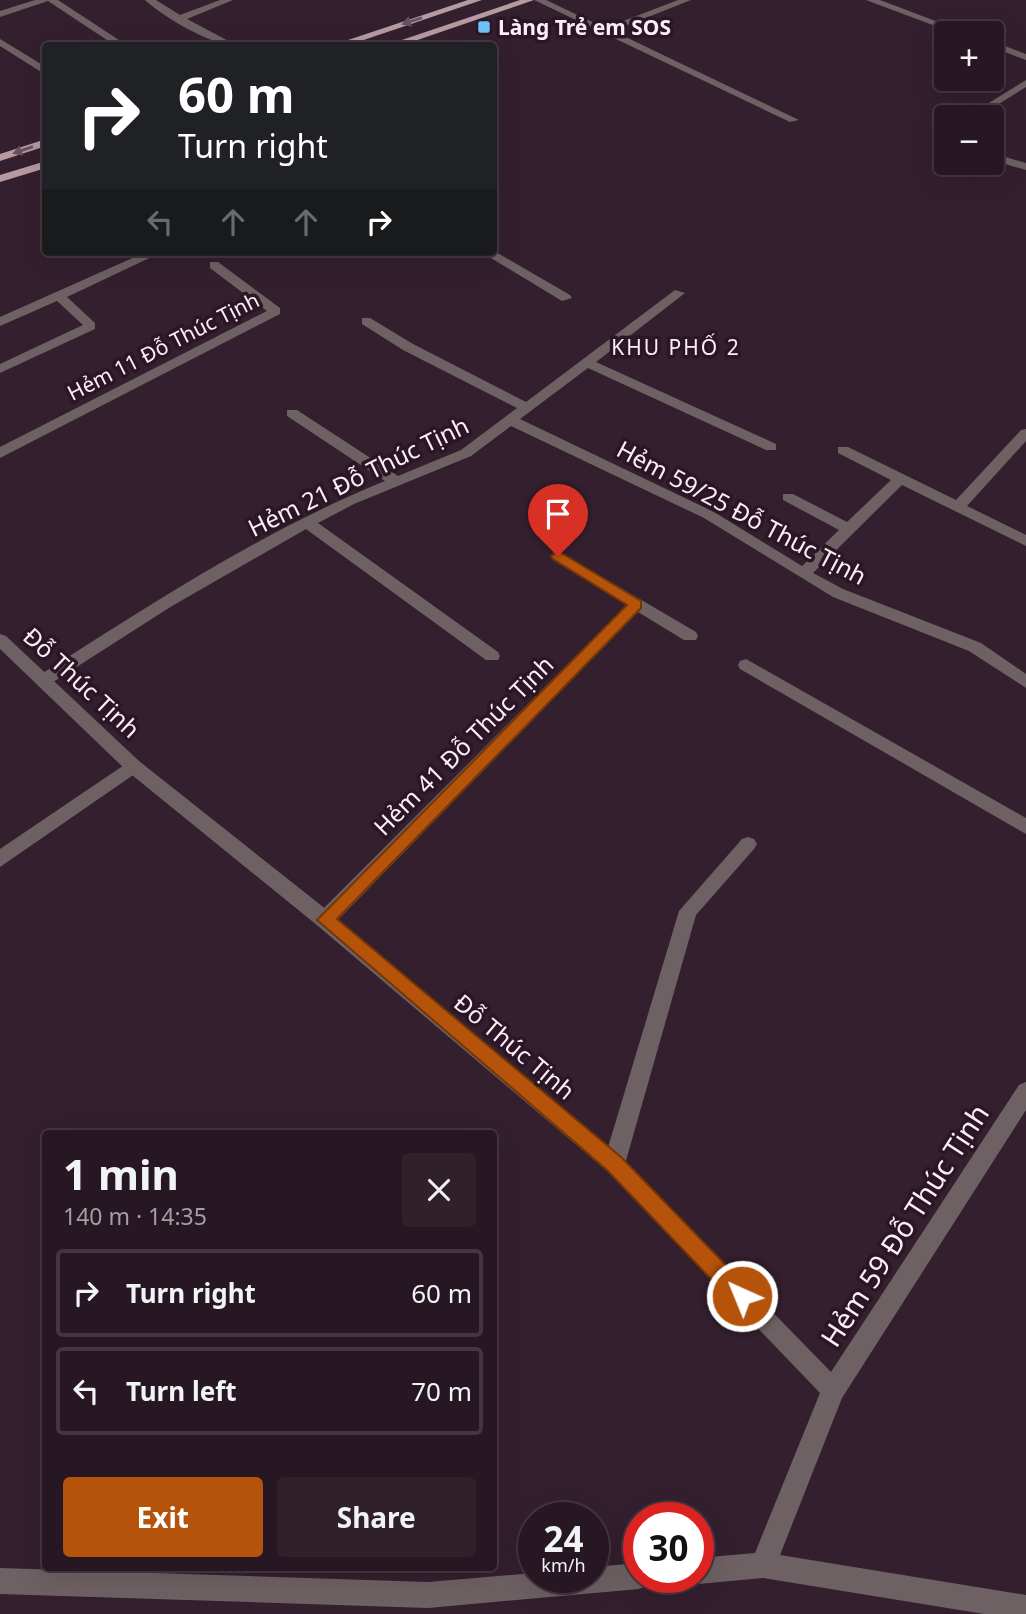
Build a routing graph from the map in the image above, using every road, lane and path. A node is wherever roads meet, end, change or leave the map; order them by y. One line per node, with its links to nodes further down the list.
1 (44, 0): 10 (street)
2 (52, 0): 15 (street)
3 (150, 0): 11 (street)
4 (228, 0): 11 (street)
5 (477, 0): 17 (main road, one-way to 17)
6 (529, 0): 18 (main road)
7 (539, 0): 13 (street)
8 (686, 0): 13 (street)
9 (871, 0): 12 (street)
10 (0, 14)
11 (179, 19): 16 (street)
12 (934, 23)
13 (605, 31): 24 (street)
14 (0, 42): 21 (street)
15 (117, 42)
16 (225, 42)
17 (347, 42)
18 (401, 42)
19 (1004, 49): 20 (street)
20 (1026, 57)
21 (42, 69)
22 (1026, 83): 23 (street)
23 (990, 105)
24 (794, 120)
25 (42, 143): 26 (main road, one-way to 26)
26 (0, 158)
27 (1004, 160): 29 (street)
28 (42, 165): 30 (main road)
29 (1026, 167)
30 (0, 179)
31 (147, 256): 35 (street)
32 (494, 256): 36 (street)
33 (214, 265): 47 (street, Hẻm 11 Đỗ Thúc Tịnh)
34 (679, 293): 39 (street, Hẻm 21 Đỗ Thúc Tịnh)
35 (58, 296): 37 (street); 40 (street)
36 (566, 298)
37 (0, 321)
38 (366, 321): 41 (street)
39 (588, 363): 41 (street, Hẻm 21 Đỗ Thúc Tịnh); 45 (street)
40 (0, 369)
41 (528, 408): 43 (street, Hẻm 21 Đỗ Thúc Tịnh)
42 (292, 413): 49 (street)
43 (511, 420): 49 (street, Hẻm 21 Đỗ Thúc Tịnh); 56 (street, Hẻm 59/25 Đỗ Thúc Tịnh)
44 (1026, 433): 51 (street)
45 (771, 447)
46 (843, 450): 48 (street)
47 (0, 453)
48 (902, 477): 51 (street); 53 (street)
49 (397, 482): 52 (street, Hẻm 21 Đỗ Thúc Tịnh)
50 (788, 497): 53 (street)
51 (958, 507): 54 (street)
52 (307, 522): 60 (street); 62 (street, Hẻm 21 Đỗ Thúc Tịnh)
53 (849, 529): 56 (street)
54 (1026, 541)
55 (558, 556): 57 (street)
56 (803, 574): 63 (street, Hẻm 59/25 Đỗ Thúc Tịnh)
57 (636, 604): 58 (street); 68 (street, Hẻm 41 Đỗ Thúc Tịnh)
58 (690, 636)
59 (0, 640): 62 (street, Đỗ Thúc Tịnh)
60 (492, 656)
61 (746, 665): 65 (street)
62 (44, 680): 64 (street, Đỗ Thúc Tịnh)
63 (1026, 682)
64 (133, 766): 67 (street); 68 (street, Đỗ Thúc Tịnh)
65 (1026, 827)
66 (748, 844): 70 (street)
67 (0, 859)
68 (325, 920): 70 (street, Đỗ Thúc Tịnh)
69 (1026, 1092): 71 (street, Hẻm 59 Đỗ Thúc Tịnh)
70 (614, 1164): 71 (street, Đỗ Thúc Tịnh)
71 (833, 1390): 72 (street)
72 (763, 1565): 73 (street); 77 (street)
73 (714, 1570)
74 (623, 1578): 76 (street)
75 (0, 1581): 76 (street)
76 (430, 1605)
77 (1026, 1608)

